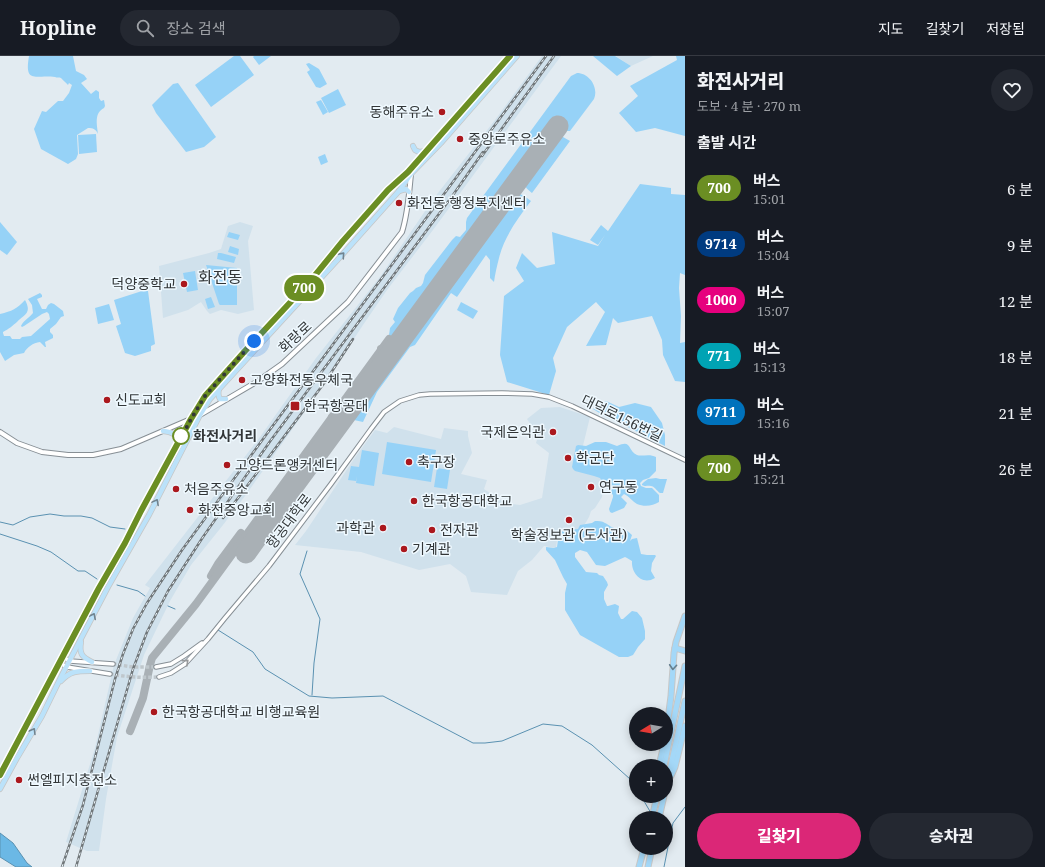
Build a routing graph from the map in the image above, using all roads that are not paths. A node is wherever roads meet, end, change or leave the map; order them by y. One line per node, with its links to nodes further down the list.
1 (510, 56): 4 (main road)
2 (517, 56): 6 (main road)
3 (413, 146): 4 (main road)
4 (426, 151): 5 (main road)
5 (412, 167): 6 (main road, 화랑로); 12 (main road)
6 (411, 174): 7 (main road); 8 (main road, 화랑로)
7 (399, 190): 8 (main road); 9 (main road, one-way to 7)
8 (409, 192): 10 (main road, 화랑로)
9 (219, 390): 10 (main road); 11 (main road)
10 (226, 399): 11 (main road, 화랑로)
11 (200, 415): 12 (main road, 화랑로); 19 (main road, one-way to 11)
12 (191, 419): 14 (main road, 화랑로); 16 (main road)
13 (371, 428): 17 (street, 대덕로156번길); 20 (street, 항공대학로)
14 (163, 431): 15 (main road, 화랑로); 16 (main road)
15 (0, 432)
16 (176, 448): 23 (main road)
17 (685, 460)
18 (685, 616): 21 (highway)
19 (81, 639): 24 (main road); 25 (main road)
20 (208, 639): 30 (street); 33 (street, one-way to 20)
21 (675, 648): 22 (highway); 36 (highway, one-way to 36)
22 (685, 651)
23 (62, 657): 24 (street); 26 (main road)
24 (70, 661): 25 (street); 29 (main road)
25 (92, 662): 27 (street)
26 (60, 663): 29 (street); 41 (main road)
27 (113, 664)
28 (685, 666): 38 (highway)
29 (67, 667): 31 (street); 34 (main road)
30 (156, 667)
31 (90, 671): 32 (street); 34 (main road)
32 (110, 674)
33 (159, 677)
34 (57, 686): 42 (main road, one-way to 34)
35 (685, 701): 39 (highway)
36 (670, 707)
37 (685, 726): 40 (highway)
38 (665, 759)
39 (672, 759)
40 (673, 772)
41 (0, 775)
42 (0, 789)
43 (642, 855): 45 (highway)
44 (651, 855): 46 (highway)
45 (639, 867)
46 (648, 867)

